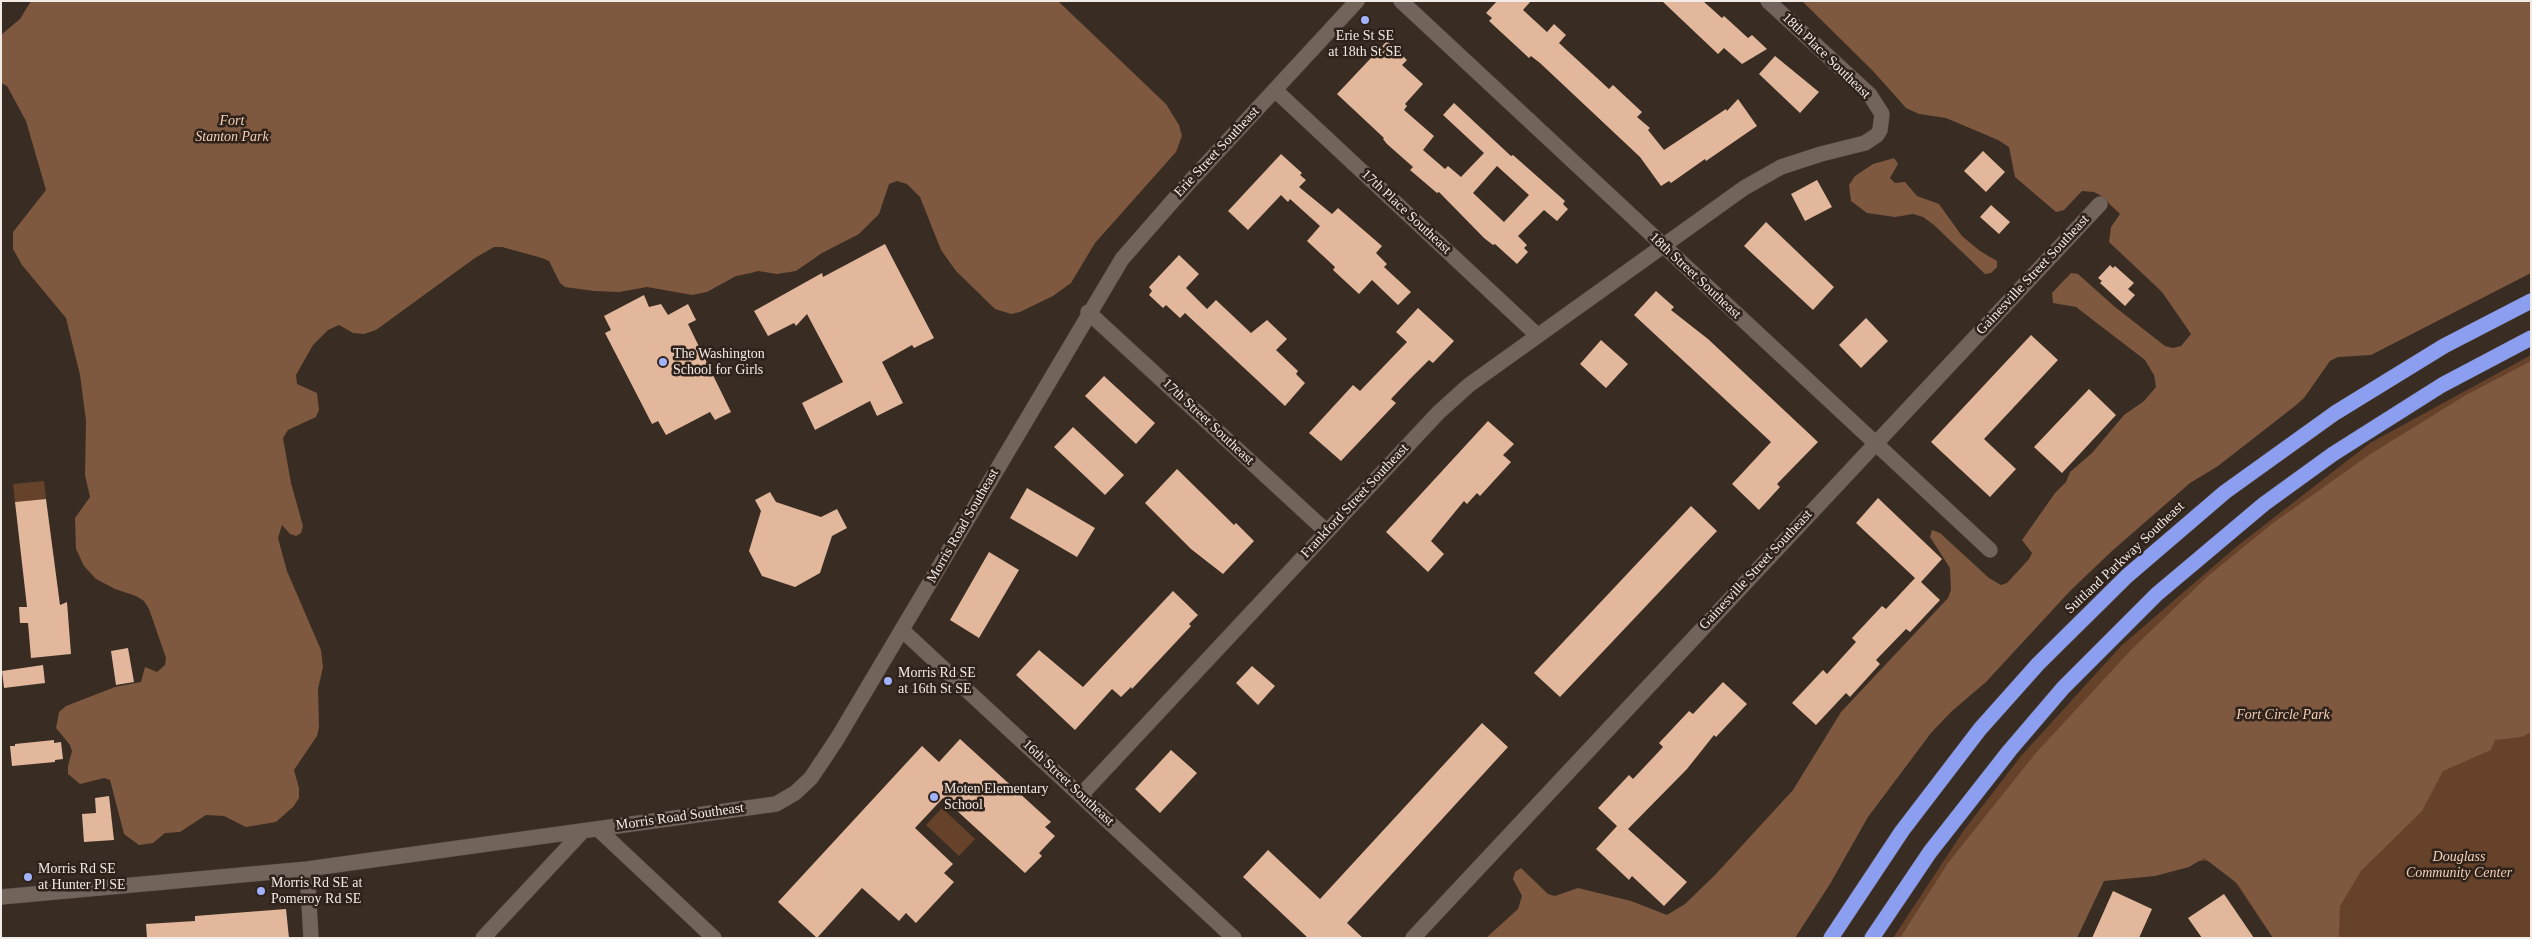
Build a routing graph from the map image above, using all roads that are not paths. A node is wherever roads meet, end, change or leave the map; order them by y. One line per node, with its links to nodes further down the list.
1 (1357, 1): 4 (street, Erie Street Southeast)
2 (1401, 1): 6 (street, 18th Street Southeast)
3 (1768, 1): 6 (street, 18th Place Southeast)
4 (1275, 90): 8 (street, Erie Street Southeast); 9 (street, 17th Place Southeast)
5 (2100, 204): 11 (street, Gainesville Street Southeast)
6 (1663, 246): 9 (street, Frankford Street Southeast); 11 (street, 18th Street Southeast)
7 (2531, 301): 25 (highway, Suitland Parkway Southeast)
8 (1088, 312): 12 (street, 17th Street Southeast); 14 (street, Morris Road Southeast)
9 (1538, 335): 12 (street, Frankford Street Southeast)
10 (2531, 338): 26 (highway)
11 (1875, 442): 13 (street, 18th Street Southeast); 24 (street, Gainesville Street Southeast)
12 (1327, 532): 15 (street, Frankford Street Southeast)
13 (1990, 550)
14 (902, 630): 15 (street, 16th Street Southeast); 16 (street, Morris Road Southeast)
15 (1081, 795): 23 (street, 16th Street Southeast)
16 (598, 829): 17 (street, Morris Road Southeast); 22 (street)
17 (582, 832): 18 (street, Morris Road Southeast); 21 (street)
18 (307, 869): 19 (street, Morris Road Southeast); 20 (street)
19 (1, 898)
20 (312, 938)
21 (483, 938)
22 (714, 938)
23 (1234, 938)
24 (1413, 938)
25 (1832, 938)
26 (1872, 938)

